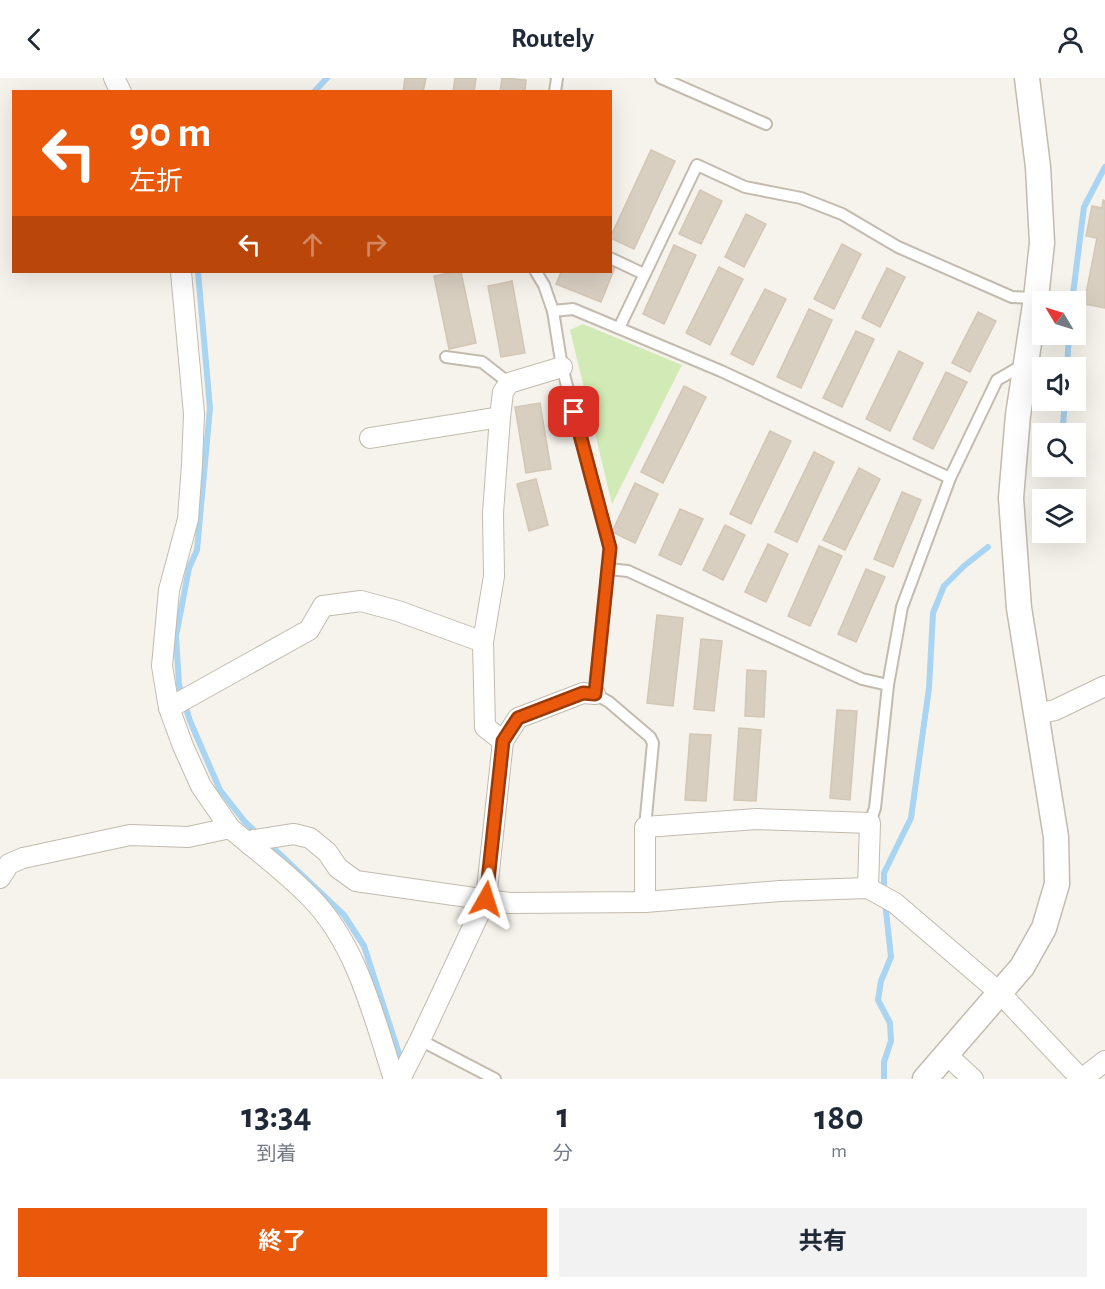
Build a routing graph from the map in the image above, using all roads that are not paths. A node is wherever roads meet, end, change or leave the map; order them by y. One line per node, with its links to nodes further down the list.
1 (661, 78): 3 (lane)
2 (1028, 78): 8 (street)
3 (766, 124)
4 (612, 259): 7 (lane)
5 (181, 273): 25 (street)
6 (537, 273): 10 (lane)
7 (644, 274): 9 (lane); 12 (lane)
8 (1037, 291)
9 (1032, 298)
10 (553, 311): 12 (lane); 15 (lane)
11 (1032, 324): 14 (street)
12 (619, 328): 19 (lane)
13 (446, 357): 16 (lane)
14 (1026, 363): 19 (lane); 26 (street)
15 (562, 367): 16 (street); 20 (lane)
16 (509, 383): 17 (street)
17 (500, 417): 18 (street); 21 (street)
18 (370, 438)
19 (950, 478): 22 (lane)
20 (608, 569): 22 (lane); 24 (lane)
21 (483, 642): 25 (street); 27 (street)
22 (888, 685): 28 (lane)
23 (1105, 686): 26 (street)
24 (595, 694): 27 (street); 29 (lane)
25 (169, 708): 30 (street)
26 (1037, 714): 36 (street)
27 (503, 741): 34 (street)
28 (870, 822): 29 (street); 33 (street)
29 (645, 827): 35 (street)
30 (230, 828): 31 (street); 32 (street)
31 (250, 845): 34 (street); 40 (street)
32 (0, 878)
33 (879, 894): 35 (street); 36 (street)
34 (486, 899): 35 (street); 37 (street)
35 (645, 902)
36 (1000, 993): 38 (street); 45 (street)
37 (420, 1040): 41 (street); 42 (lane)
38 (947, 1055): 43 (street); 44 (street)
39 (1105, 1061): 45 (street)
40 (394, 1079)
41 (400, 1079)
42 (495, 1079)
43 (925, 1079)
44 (973, 1079)
45 (1082, 1079)

